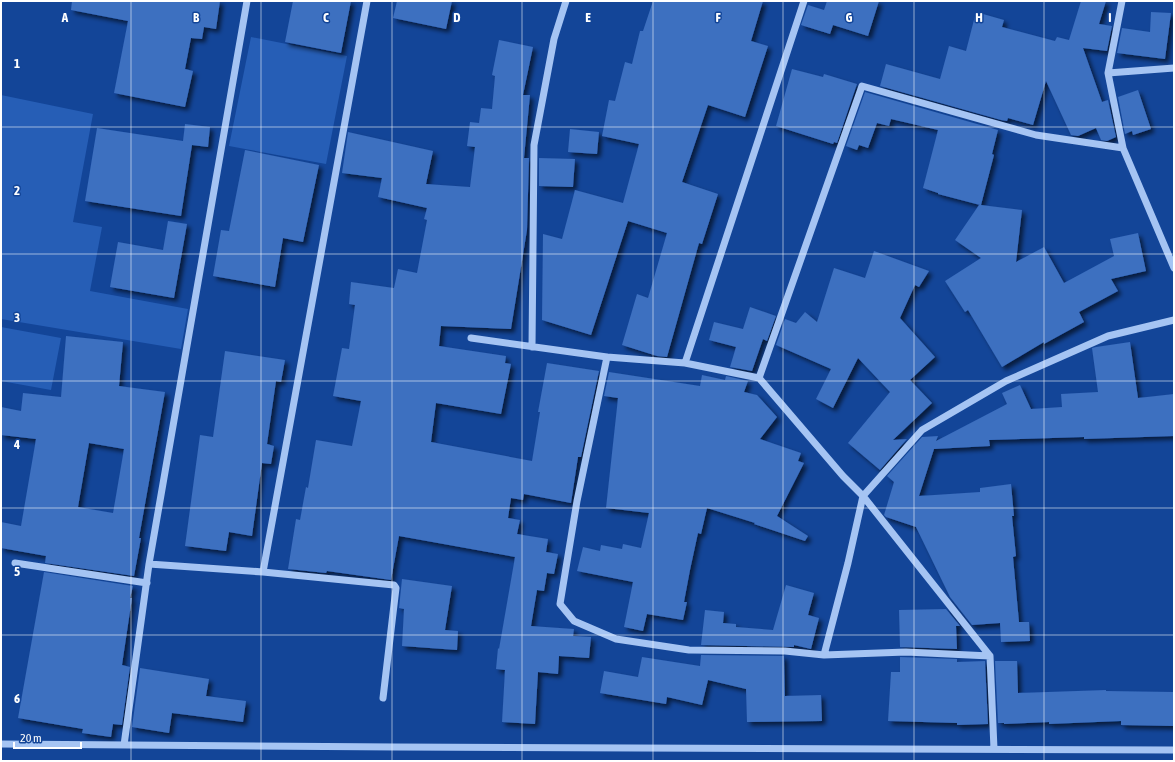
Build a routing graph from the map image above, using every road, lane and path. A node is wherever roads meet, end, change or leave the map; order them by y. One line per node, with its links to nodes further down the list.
1 (247, 1): 18 (street)
2 (367, 1): 19 (street)
3 (566, 1): 12 (street)
4 (804, 1): 14 (street)
5 (1122, 1): 7 (street)
6 (1174, 68): 7 (street)
7 (1108, 73): 8 (street)
8 (1123, 148): 9 (street); 15 (street)
9 (1174, 268)
10 (1174, 320): 16 (street)
11 (472, 338): 12 (street)
12 (532, 347): 13 (street)
13 (607, 358): 14 (street); 21 (street)
14 (685, 363): 15 (street)
15 (759, 378): 16 (street)
16 (863, 496): 21 (street); 22 (street)
17 (15, 563): 20 (street)
18 (149, 564): 19 (street); 20 (street)
19 (262, 572): 23 (street)
20 (147, 583): 25 (street)
21 (824, 656): 22 (street)
22 (990, 656): 26 (street)
23 (383, 698)
24 (1, 744): 25 (street)
25 (124, 745): 26 (street)
26 (994, 749): 27 (street)
27 (1174, 750)

